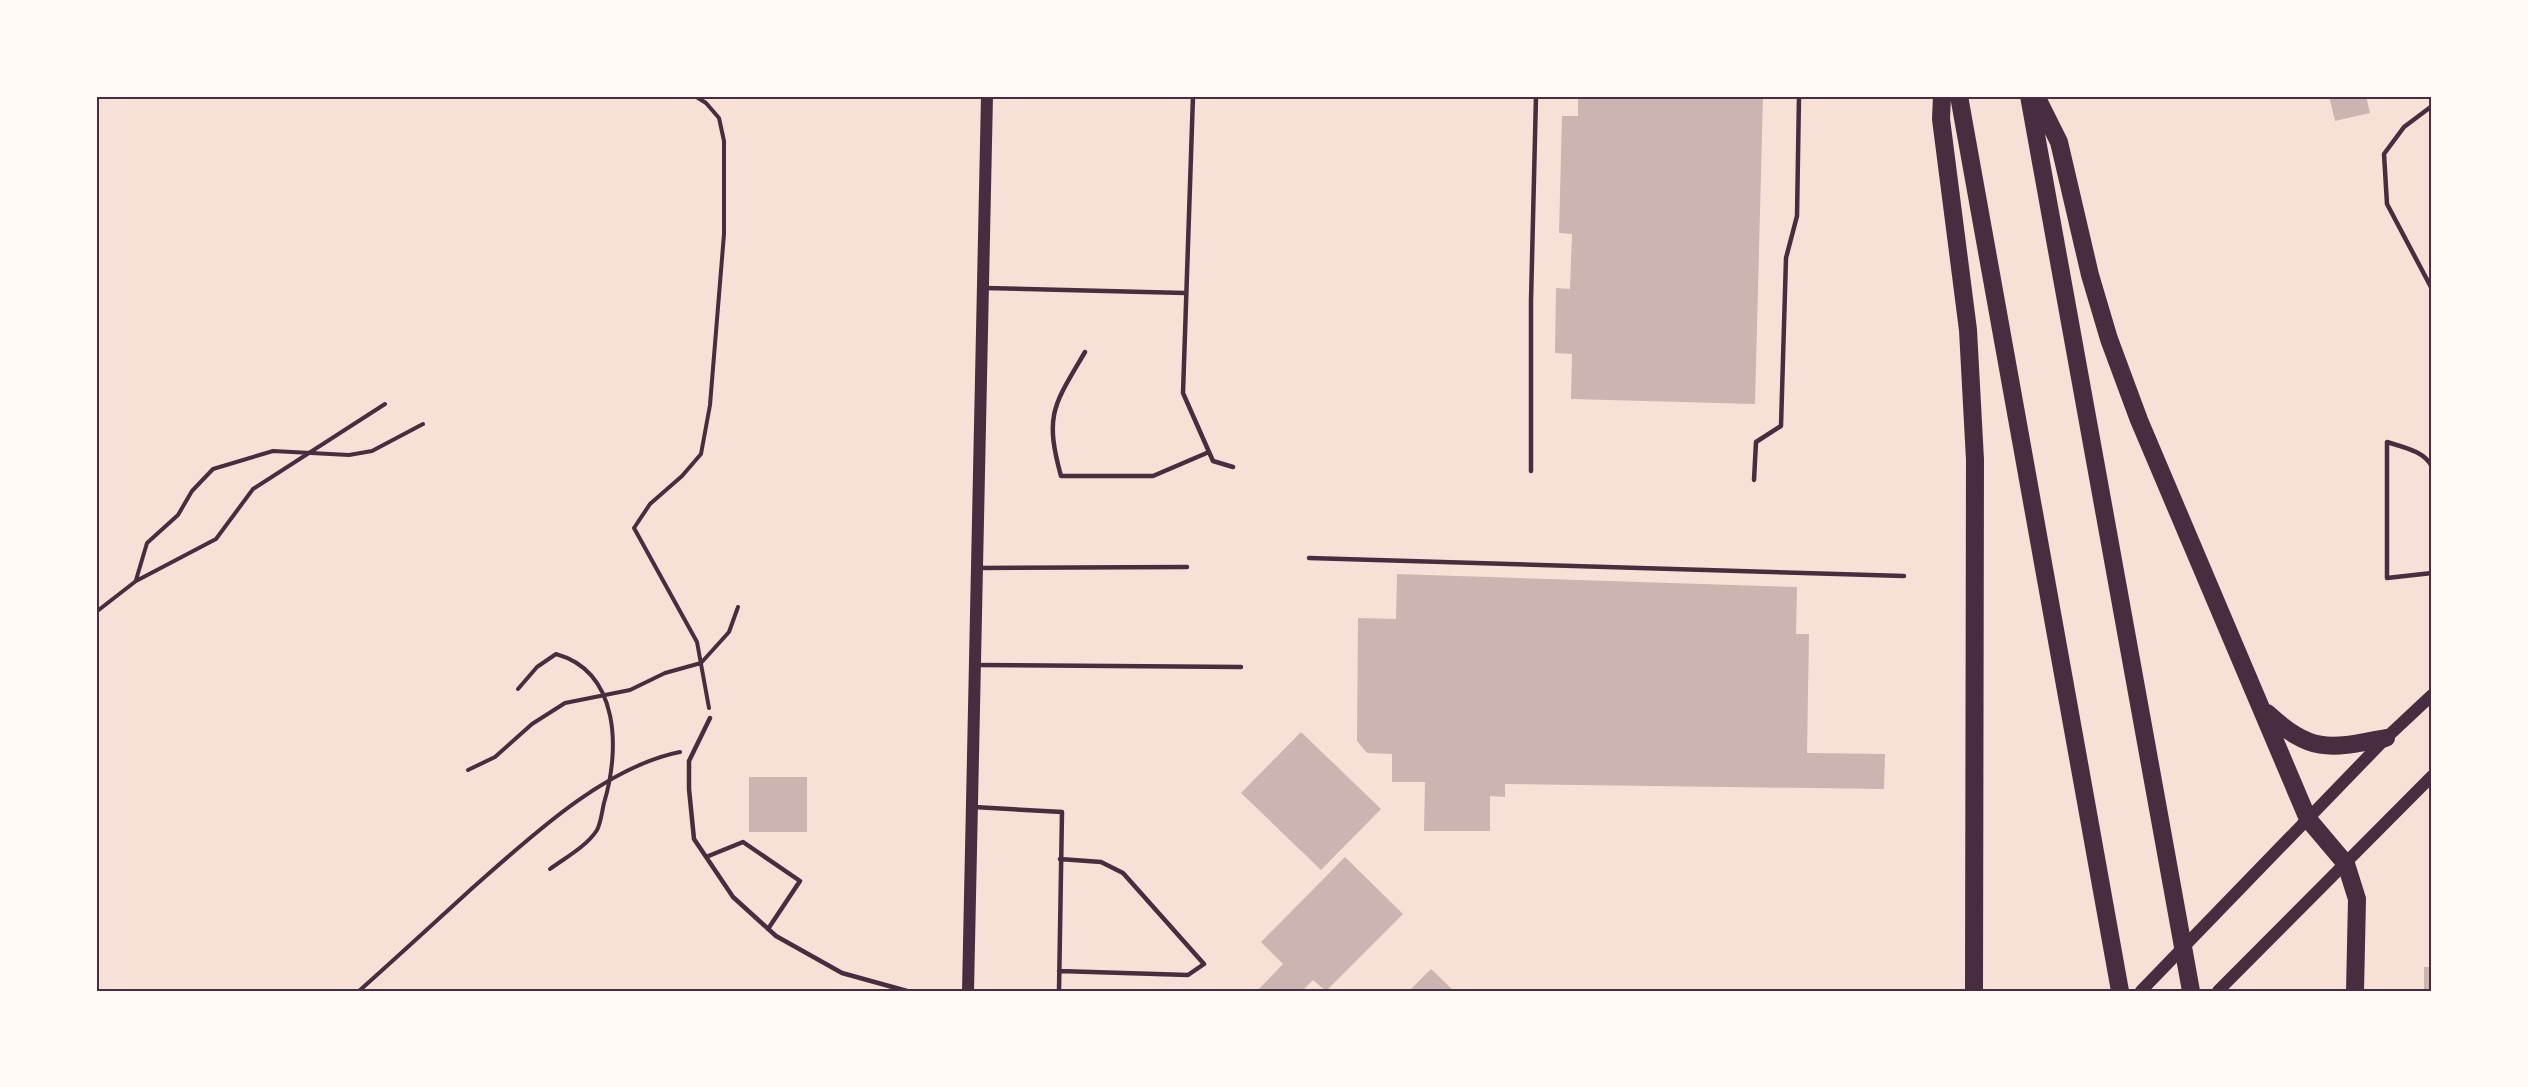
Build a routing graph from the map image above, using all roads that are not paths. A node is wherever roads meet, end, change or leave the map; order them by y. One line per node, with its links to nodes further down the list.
1 (987, 96): 10 (main road)
2 (1192, 96): 12 (lane)
3 (1536, 96): 17 (lane)
4 (1799, 96): 18 (lane)
5 (1942, 96): 41 (highway)
6 (1959, 96): 42 (highway)
7 (2029, 96): 44 (highway)
8 (2036, 96): 27 (highway)
9 (2432, 106): 11 (lane)
10 (983, 288): 12 (lane); 21 (main road)
11 (2432, 289)
12 (1185, 292): 14 (lane)
13 (1085, 352): 14 (lane)
14 (1209, 452): 15 (lane)
15 (1233, 467)
16 (2432, 467): 22 (lane)
17 (1531, 471)
18 (1754, 480)
19 (1309, 558): 23 (lane)
20 (1187, 567): 21 (lane)
21 (978, 568): 24 (main road)
22 (2432, 573)
23 (1904, 576)
24 (975, 665): 25 (lane); 31 (main road)
25 (1241, 667)
26 (2432, 695): 29 (main road)
27 (2263, 710): 29 (highway); 32 (highway)
28 (710, 718): 33 (lane)
29 (2386, 738): 32 (main road)
30 (2432, 776): 35 (main road)
31 (972, 807): 34 (lane); 39 (main road)
32 (2308, 819): 35 (highway); 43 (main road)
33 (706, 857): 36 (lane); 36 (lane)
34 (1060, 860): 37 (lane); 37 (lane)
35 (2346, 864): 45 (main road); 46 (highway)
36 (768, 928): 38 (lane)
37 (1059, 971): 40 (lane)
38 (907, 991)
39 (968, 991)
40 (1059, 991)
41 (1974, 991)
42 (2120, 991)
43 (2141, 991)
44 (2191, 991)
45 (2218, 991)
46 (2355, 991)

